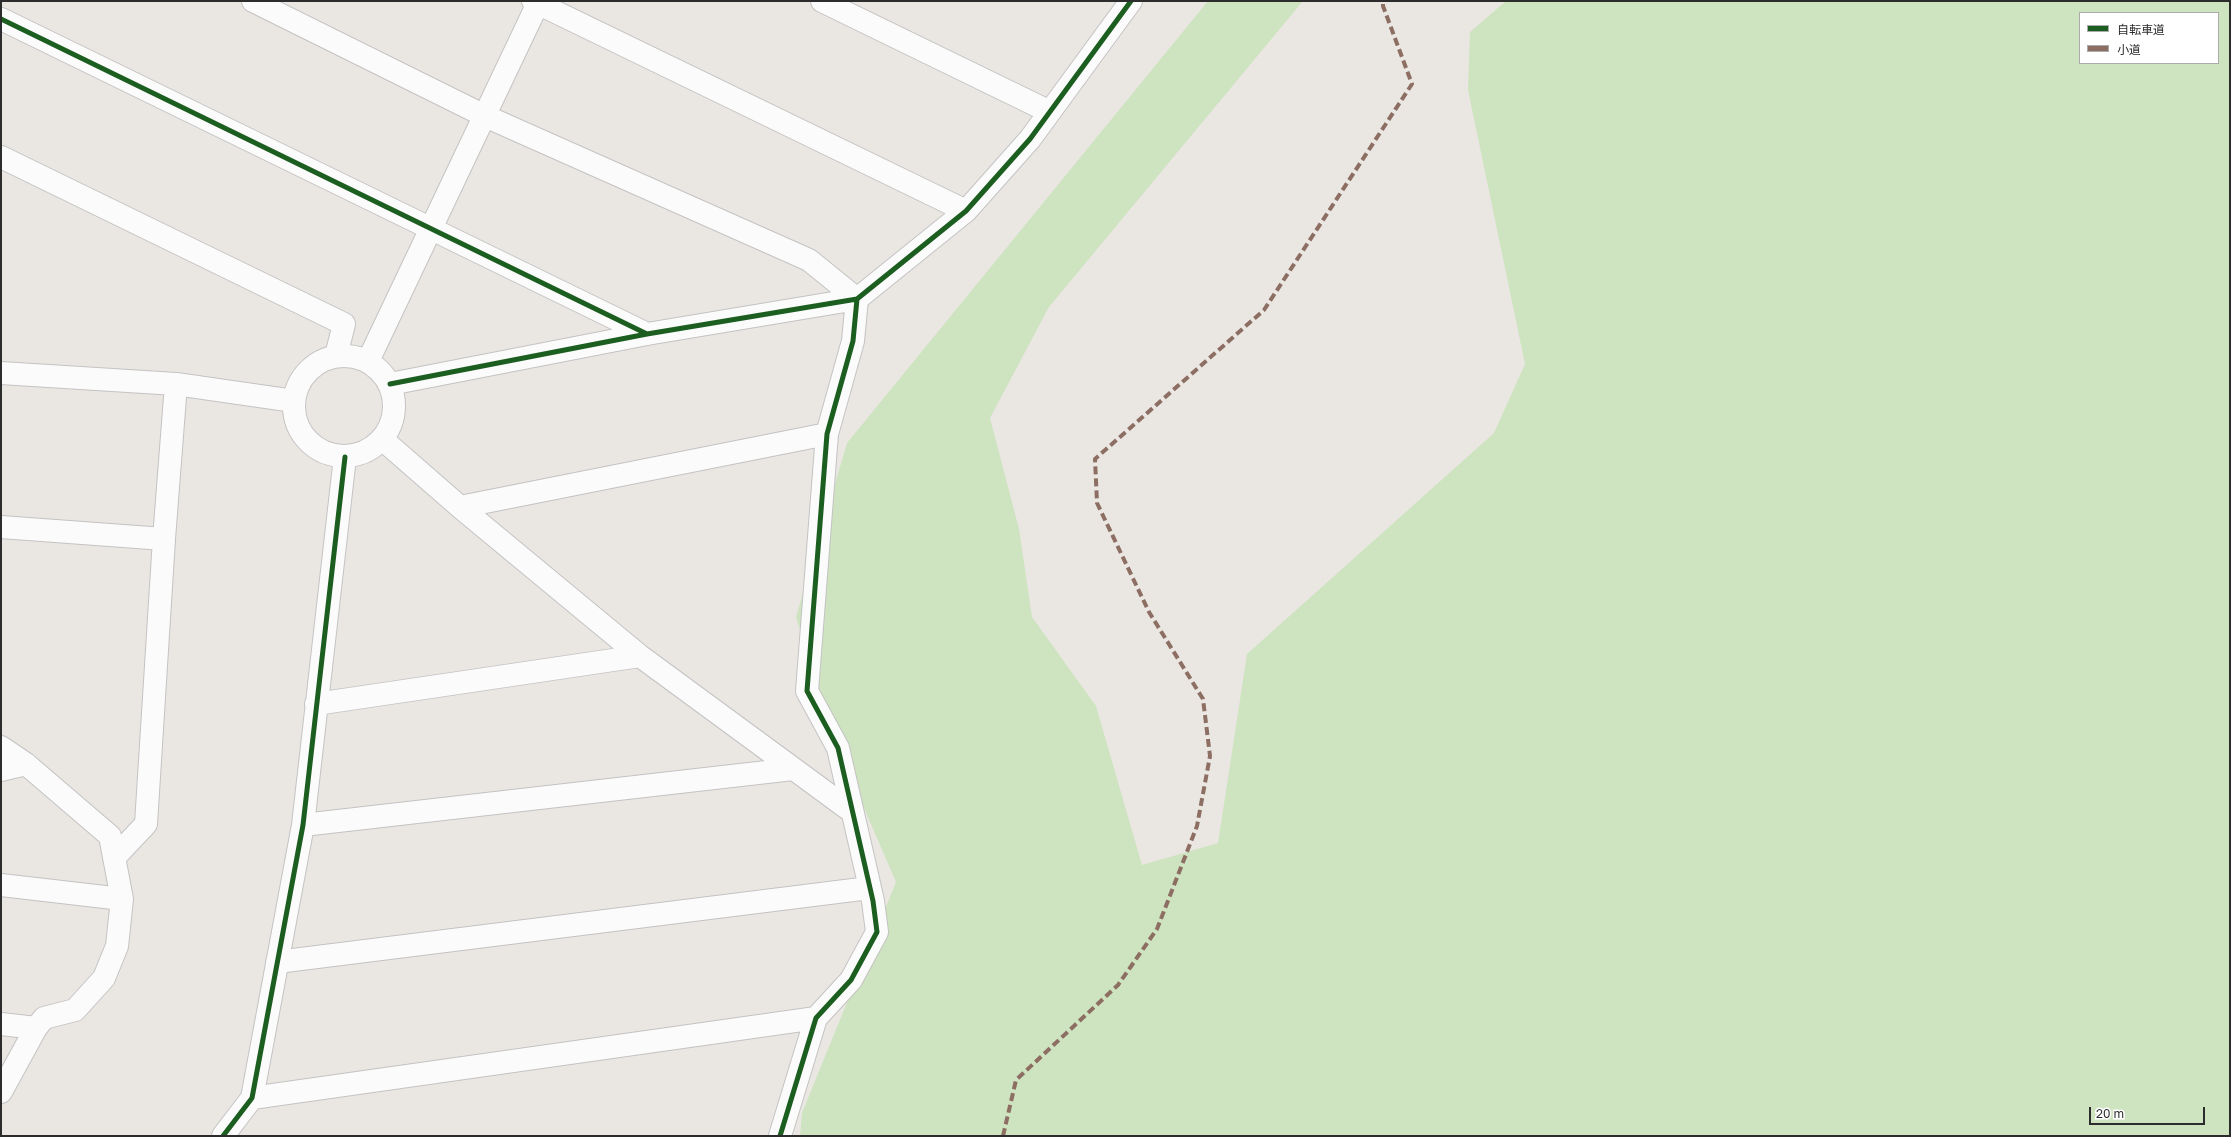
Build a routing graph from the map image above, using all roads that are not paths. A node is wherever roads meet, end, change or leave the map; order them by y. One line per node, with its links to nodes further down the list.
1 (253, 1): 7 (street)
2 (822, 1): 6 (street)
3 (537, 2): 7 (street); 9 (street)
4 (1126, 2): 6 (street)
5 (1, 19): 10 (street)
6 (1048, 111): 9 (street)
7 (485, 116): 10 (street); 11 (street)
8 (1, 157): 13 (street)
9 (966, 211): 11 (street)
10 (431, 227): 12 (street); 14 (street)
11 (857, 299): 12 (street); 19 (street)
12 (647, 334): 17 (street)
13 (336, 356): 14 (street); 18 (street)
14 (368, 361): 17 (street)
15 (1, 374): 16 (street)
16 (176, 384): 18 (street); 24 (street)
17 (390, 384): 20 (street)
18 (294, 400): 21 (street)
19 (827, 434): 22 (street); 31 (street)
20 (382, 439): 21 (street); 22 (street)
21 (345, 457): 26 (street)
22 (460, 507): 25 (street)
23 (1, 527): 24 (street)
24 (164, 538): 33 (street)
25 (640, 656): 26 (street); 29 (street)
26 (316, 704): 32 (street)
27 (1, 747): 28 (street)
28 (26, 764): 30 (street); 33 (street)
29 (793, 769): 31 (street); 32 (street)
30 (1, 770)
31 (851, 812): 35 (street)
32 (303, 825): 37 (street)
33 (114, 858): 36 (street)
34 (1, 885): 36 (street)
35 (870, 888): 37 (street); 38 (street)
36 (122, 899): 40 (street)
37 (277, 962): 42 (street)
38 (816, 1018): 42 (street); 44 (street)
39 (1, 1024): 40 (street)
40 (36, 1028): 41 (street)
41 (1, 1092)
42 (252, 1098): 43 (street)
43 (223, 1136)
44 (780, 1136)

